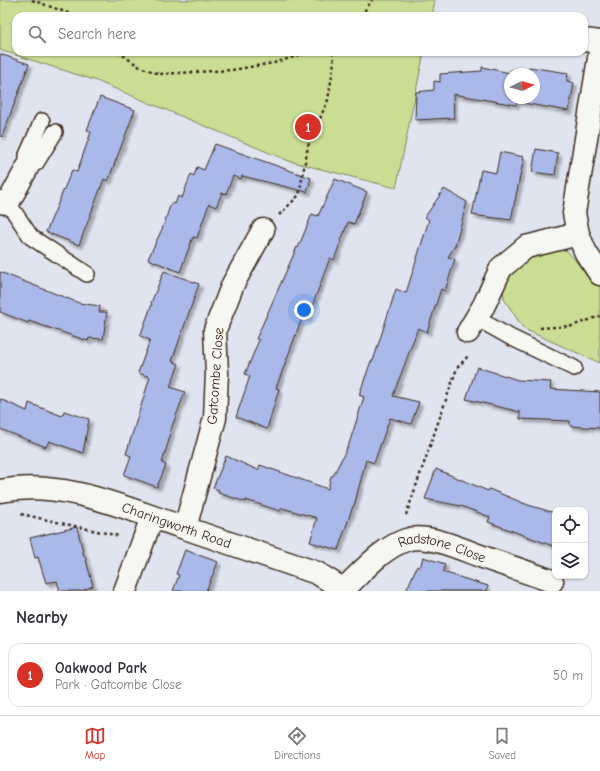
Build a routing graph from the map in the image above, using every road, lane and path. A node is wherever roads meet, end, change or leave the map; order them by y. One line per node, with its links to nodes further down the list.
1 (32, 0): 3 (path)
2 (372, 0): 4 (path)
3 (65, 12)
4 (364, 12)
5 (588, 40): 6 (street)
6 (600, 42)
7 (600, 52): 16 (street)
8 (124, 56): 9 (path)
9 (297, 56)
10 (333, 56): 15 (path)
11 (42, 121): 13 (lane)
12 (55, 132): 13 (lane)
13 (27, 168): 14 (street)
14 (4, 202): 17 (lane)
15 (263, 230): 26 (street, Gatcombe Close)
16 (578, 234): 18 (street); 21 (street)
17 (87, 274)
18 (600, 274)
19 (600, 316): 20 (path)
20 (537, 327)
21 (473, 334): 22 (lane); 28 (path)
22 (574, 368)
23 (0, 491): 25 (street, Charingworth Road)
24 (17, 513): 27 (path)
25 (152, 517): 26 (street, Charingworth Road); 27 (street)
26 (185, 528): 30 (street, Charingworth Road)
27 (143, 542): 31 (street)
28 (396, 546): 29 (street, Radstone Close); 30 (street, Radstone Close)
29 (552, 581)
30 (345, 590)
31 (125, 591)

